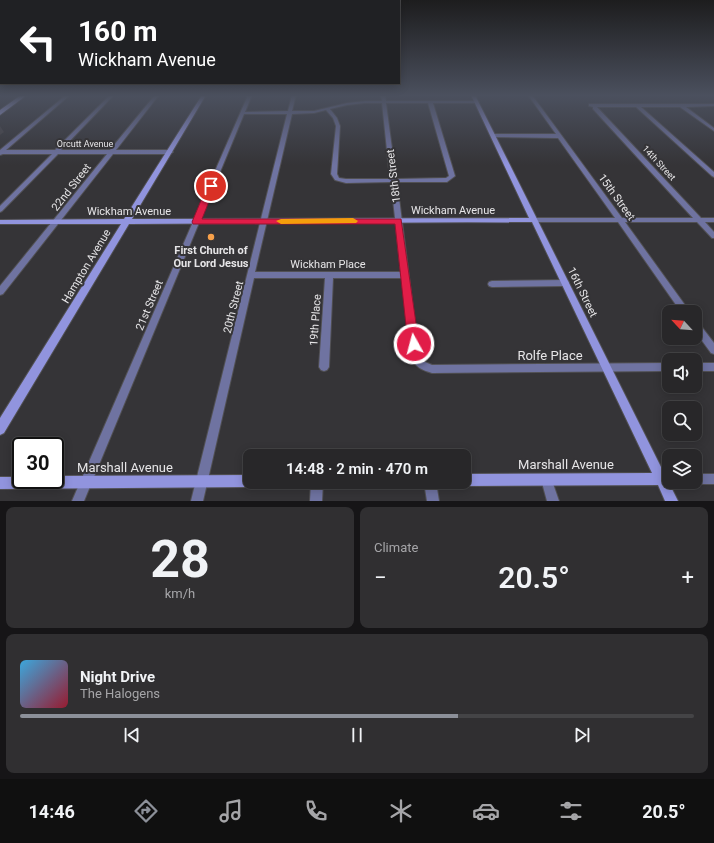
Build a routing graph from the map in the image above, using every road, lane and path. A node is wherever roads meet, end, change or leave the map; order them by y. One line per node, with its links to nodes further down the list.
1 (40, 118): 18 (street)
2 (89, 118): 19 (street)
3 (139, 118): 20 (street, 22nd Street)
4 (190, 118): 21 (street, Hampton Avenue)
5 (240, 118): 33 (street, 21st Street)
6 (288, 118): 34 (street, 20th Street)
7 (336, 118): 23 (street)
8 (386, 118): 23 (street, 18th Street)
9 (435, 118): 23 (street)
10 (485, 118): 16 (street, 16th Street)
11 (547, 118): 17 (street, 15th Street)
12 (605, 118): 27 (street, 14th Street)
13 (651, 118): 22 (street)
14 (699, 118): 15 (street)
15 (714, 130)
16 (494, 136): 17 (street); 25 (street, 16th Street)
17 (560, 136): 26 (street, 15th Street)
18 (0, 152): 19 (street, Orcutt Avenue)
19 (57, 152): 20 (street, Orcutt Avenue); 24 (street)
20 (112, 152): 21 (street, Orcutt Avenue); 31 (street, 22nd Street)
21 (170, 152): 32 (street, Hampton Avenue)
22 (714, 175)
23 (394, 180): 29 (street, 18th Street)
24 (0, 210)
25 (535, 220): 26 (street, Wickham Avenue); 29 (street, Wickham Avenue); 39 (street, 16th Street)
26 (620, 220): 27 (street, Wickham Avenue); 42 (street, 15th Street)
27 (699, 220): 28 (street, Wickham Avenue); 35 (street, 14th Street)
28 (714, 220)
29 (398, 221): 34 (street, Wickham Avenue); 38 (street, 18th Street)
30 (0, 222): 31 (street, Wickham Avenue)
31 (56, 222): 32 (street, Wickham Avenue); 41 (street, 22nd Street)
32 (126, 222): 33 (street, Wickham Avenue); 51 (street, Hampton Avenue)
33 (196, 222): 34 (street, Wickham Avenue); 60 (street, 21st Street)
34 (264, 222): 36 (street, 20th Street)
35 (714, 236)
36 (252, 275): 37 (street, Wickham Place); 61 (street, 20th Street)
37 (329, 275): 38 (street, Wickham Place); 45 (street, 19th Place)
38 (405, 275): 50 (street, 18th Street)
39 (566, 283): 40 (street); 49 (street, 16th Street)
40 (492, 284)
41 (0, 292)
42 (681, 305)
43 (702, 334): 44 (street)
44 (714, 350)
45 (324, 366)
46 (662, 367): 49 (street, Rolfe Place)
47 (702, 367): 48 (street)
48 (714, 367)
49 (607, 368): 50 (street, Rolfe Place); 52 (street, 16th Street)
50 (430, 369)
51 (0, 429)
52 (662, 473)
53 (714, 478): 56 (street)
54 (546, 479): 55 (street, Marshall Avenue); 57 (street, Marshall Avenue); 69 (street)
55 (662, 479)
56 (702, 479)
57 (471, 480)
58 (243, 481): 61 (street, Marshall Avenue)
59 (0, 482): 60 (street, Marshall Avenue)
60 (87, 482): 61 (street, Marshall Avenue); 65 (street, 21st Street)
61 (202, 482): 66 (street, 20th Street)
62 (317, 489): 67 (street)
63 (431, 489): 68 (street)
64 (668, 489): 70 (street, 16th Street)
65 (78, 501)
66 (197, 501)
67 (316, 501)
68 (432, 501)
69 (553, 501)
70 (672, 501)

